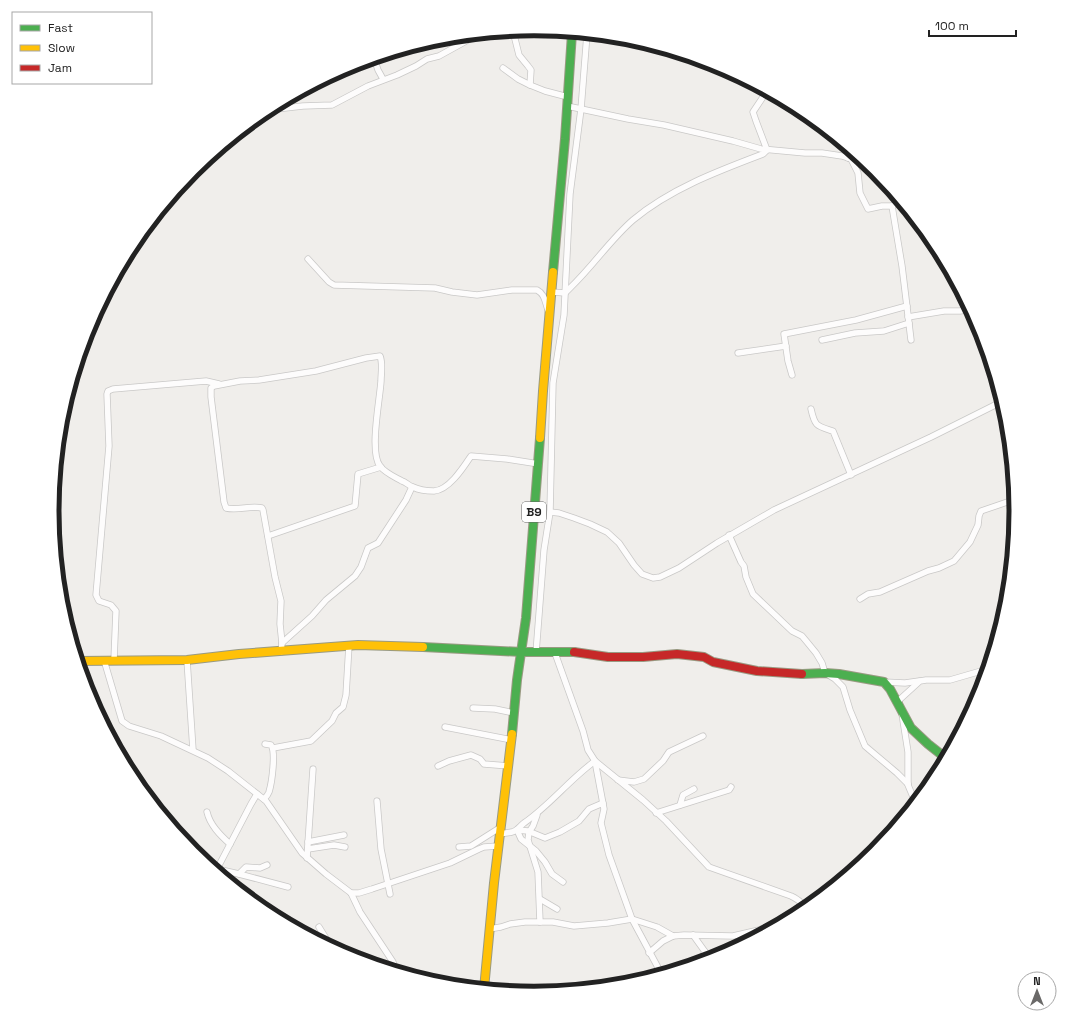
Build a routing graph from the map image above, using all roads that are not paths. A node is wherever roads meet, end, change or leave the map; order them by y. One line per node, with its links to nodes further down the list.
1 (514, 37): 8 (street)
2 (572, 38): 10 (main road, B9)
3 (587, 39): 13 (street)
4 (466, 41): 7 (street)
5 (376, 63): 7 (street)
6 (503, 68): 8 (street)
7 (383, 79): 12 (street)
8 (530, 85): 10 (street)
9 (764, 96): 14 (street)
10 (568, 97): 11 (main road, B9)
11 (567, 106): 13 (street); 20 (main road, B9)
12 (283, 108)
13 (581, 109): 14 (street); 21 (street)
14 (767, 150): 16 (street); 21 (street)
15 (851, 157): 16 (street)
16 (848, 158): 18 (street)
17 (897, 203): 18 (street)
18 (892, 206): 22 (street)
19 (308, 259): 24 (street)
20 (552, 292): 21 (street); 24 (main road, B9)
21 (565, 293): 39 (street)
22 (907, 306): 25 (street); 28 (street)
23 (965, 310): 25 (street)
24 (550, 318): 34 (main road, B9)
25 (909, 320): 26 (street); 27 (street)
26 (822, 340)
27 (911, 340)
28 (786, 346): 29 (street); 30 (street)
29 (738, 353)
30 (792, 374)
31 (219, 384): 35 (street); 41 (street); 50 (street)
32 (998, 404): 36 (street)
33 (811, 409): 36 (street)
34 (538, 464): 37 (street); 46 (main road, B9)
35 (381, 467): 37 (street); 41 (street)
36 (851, 475): 40 (street)
37 (412, 487): 43 (street)
38 (1010, 501): 42 (street)
39 (550, 512): 40 (street); 47 (street)
40 (729, 535): 54 (street)
41 (268, 536): 43 (street)
42 (860, 599)
43 (282, 643): 45 (street)
44 (349, 645): 45 (main road); 46 (main road); 65 (street)
45 (281, 652): 51 (main road)
46 (522, 652): 47 (main road); 60 (main road, B9)
47 (536, 652): 48 (main road)
48 (555, 653): 54 (main road); 68 (street)
49 (104, 660): 50 (main road); 52 (main road); 66 (street)
50 (114, 660): 51 (main road)
51 (187, 660): 66 (street)
52 (83, 661)
53 (982, 671): 55 (street)
54 (825, 673): 56 (main road); 73 (street)
55 (920, 681): 56 (street); 57 (street)
56 (884, 682): 57 (main road)
57 (897, 702): 59 (main road)
58 (474, 708): 60 (street)
59 (902, 712): 67 (main road); 73 (street)
60 (514, 713): 63 (main road, B9)
61 (445, 727): 63 (street)
62 (703, 736): 72 (street)
63 (512, 740): 70 (main road, B9)
64 (265, 744): 65 (street)
65 (273, 748): 78 (street)
66 (193, 750): 76 (street)
67 (942, 755)
68 (595, 762): 72 (street); 80 (street); 84 (street)
69 (438, 766): 70 (street)
70 (509, 766): 85 (main road, B9)
71 (313, 769): 91 (street)
72 (618, 780): 83 (street)
73 (908, 784): 77 (street)
74 (731, 787): 81 (street)
75 (694, 789): 81 (street)
76 (257, 794): 78 (street); 89 (street)
77 (914, 798)
78 (264, 799): 95 (street)
79 (377, 801): 101 (street)
80 (603, 803): 87 (street); 108 (street)
81 (680, 805): 83 (street)
82 (207, 812): 89 (street)
83 (656, 813): 106 (street)
84 (537, 815): 86 (street); 87 (street)
85 (500, 830): 86 (street); 92 (main road, B9); 94 (street)
86 (517, 830): 87 (street); 90 (street)
87 (529, 832): 90 (street)
88 (344, 835): 91 (street)
89 (230, 844): 96 (street)
90 (528, 845): 100 (street); 105 (street)
91 (308, 846): 93 (street); 95 (street)
92 (498, 846): 101 (street); 111 (main road, B9)
93 (345, 847)
94 (459, 847)
95 (307, 858): 103 (street)
96 (218, 866)
97 (267, 866): 99 (street)
98 (224, 871): 99 (street)
99 (239, 874): 102 (street)
100 (563, 882)
101 (388, 884): 103 (street); 104 (street)
102 (288, 887)
103 (351, 893): 121 (street)
104 (390, 894)
105 (540, 899): 107 (street); 109 (street)
106 (802, 904)
107 (557, 909)
108 (632, 919): 109 (street); 114 (street); 117 (street)
109 (540, 922): 111 (street)
110 (319, 927): 115 (street)
111 (489, 929): 123 (main road, B9)
112 (760, 929): 113 (street)
113 (694, 935): 114 (street); 116 (street)
114 (673, 936): 117 (street)
115 (325, 939)
116 (705, 952): 118 (street); 119 (street); 120 (street)
117 (649, 953): 122 (street)
118 (705, 955)
119 (707, 955)
120 (703, 956)
121 (394, 966)
122 (659, 971)
123 (484, 984)

